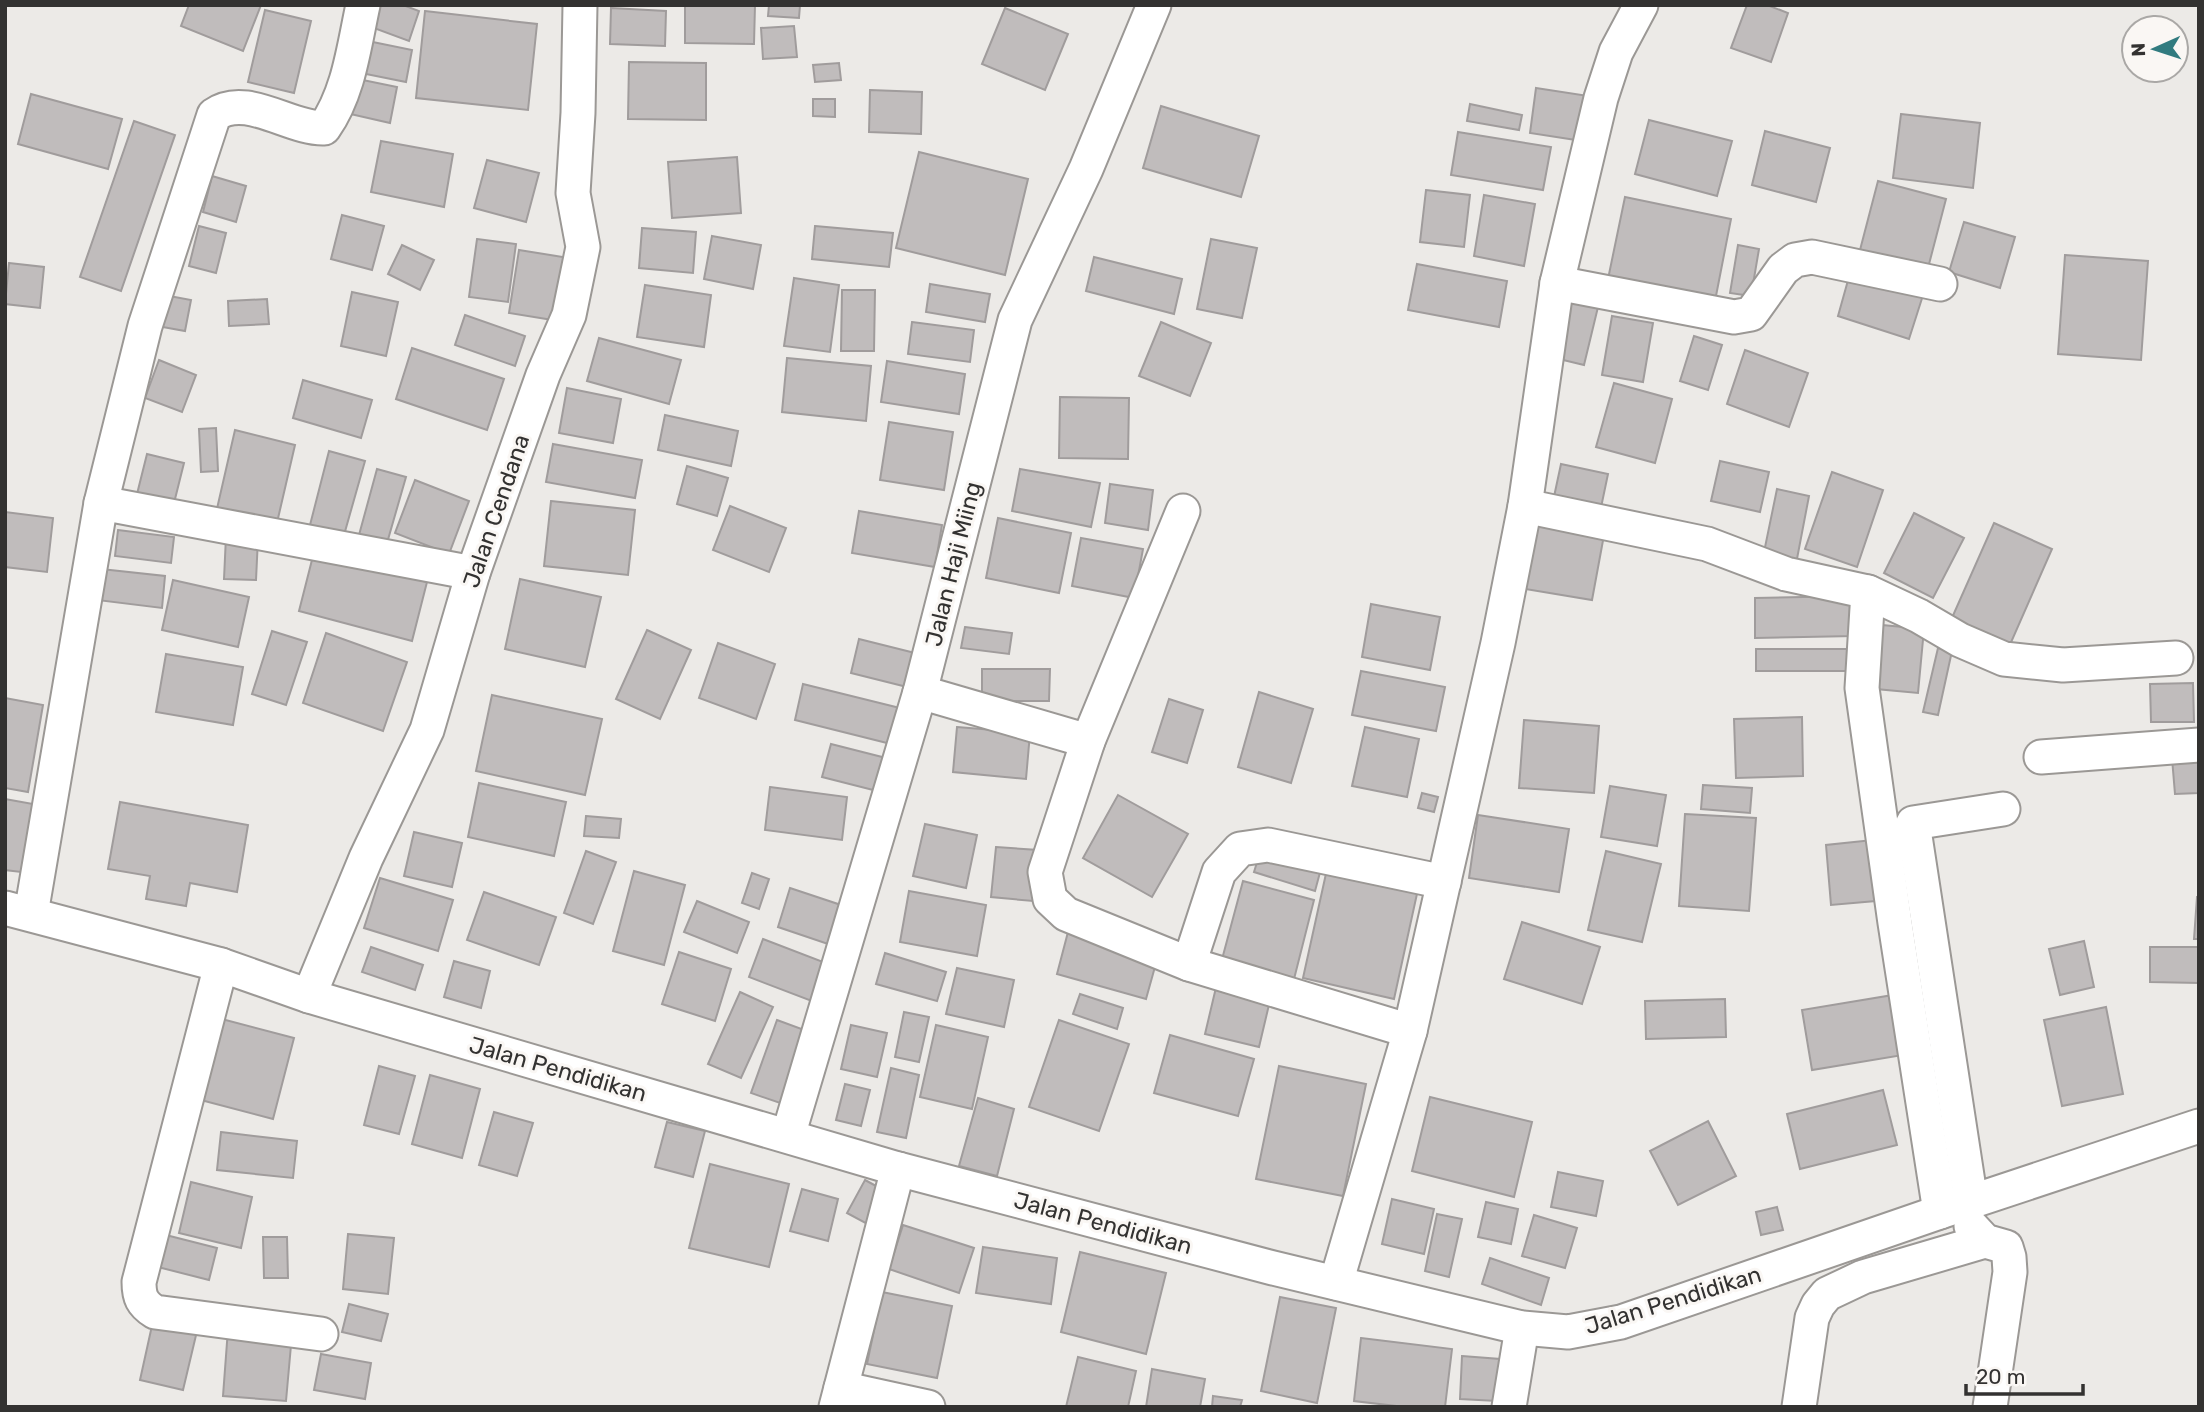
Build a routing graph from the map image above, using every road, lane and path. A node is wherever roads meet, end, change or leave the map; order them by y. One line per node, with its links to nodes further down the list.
1 (363, 5): 7 (street)
2 (580, 5): 10 (street, Jalan Cendana)
3 (1154, 5): 13 (street, Jalan Haji Miing)
4 (1640, 5): 5 (street)
5 (1557, 283): 6 (street); 8 (street)
6 (1940, 284)
7 (101, 503): 10 (street); 19 (street)
8 (1525, 506): 11 (street); 18 (street)
9 (1183, 511): 14 (street)
10 (473, 573): 22 (street, Jalan Cendana)
11 (1868, 592): 12 (street); 27 (street)
12 (2176, 658)
13 (920, 692): 14 (street); 25 (street, Jalan Haji Miing)
14 (1088, 741): 20 (street)
15 (2199, 745): 16 (street)
16 (2041, 757)
17 (2003, 809): 27 (street)
18 (1444, 882): 20 (street); 23 (street)
19 (18, 911): 21 (street, Jalan Pendidikan)
20 (1189, 964): 23 (street)
21 (221, 965): 22 (street, Jalan Pendidikan); 31 (street)
22 (309, 996): 25 (street, Jalan Pendidikan)
23 (1410, 1031): 29 (street)
24 (2199, 1126): 27 (street, Jalan Pendidikan)
25 (788, 1136): 26 (street, Jalan Pendidikan)
26 (898, 1168): 29 (street, Jalan Pendidikan); 32 (street)
27 (1953, 1208): 28 (street); 30 (street, Jalan Pendidikan)
28 (1985, 1241): 35 (street); 36 (street)
29 (1336, 1283): 30 (street, Jalan Pendidikan)
30 (1522, 1328): 34 (street)
31 (321, 1334)
32 (838, 1397): 33 (street)
33 (928, 1407)
34 (1509, 1407)
35 (1799, 1407)
36 (1990, 1407)

